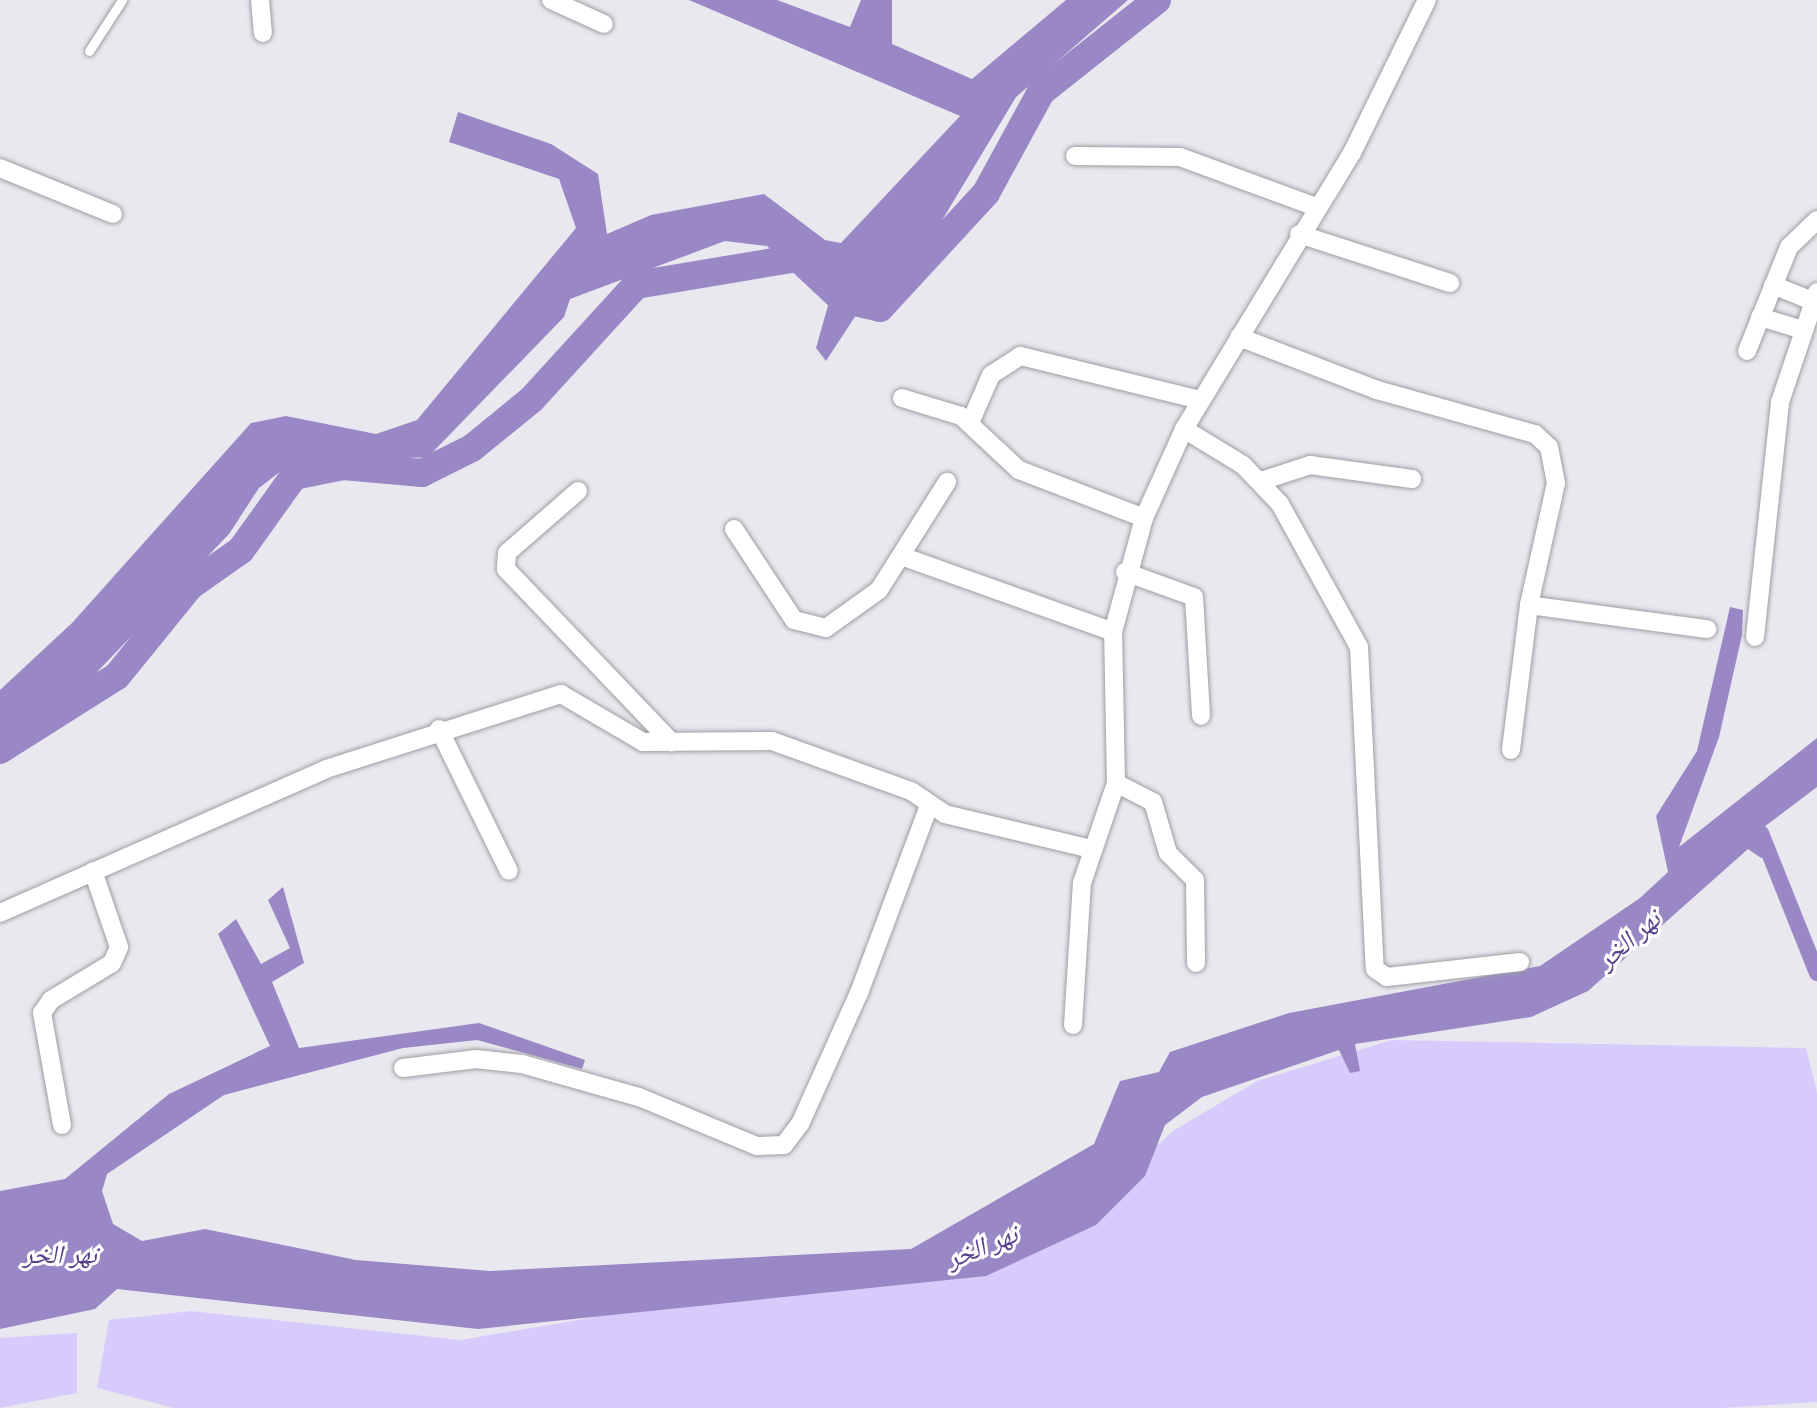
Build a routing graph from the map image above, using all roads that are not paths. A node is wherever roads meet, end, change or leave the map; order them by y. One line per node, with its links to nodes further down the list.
1 (122, 0): 7 (lane)
2 (260, 0): 6 (street)
3 (551, 0): 5 (street)
4 (1427, 0): 10 (street)
5 (604, 24)
6 (263, 33)
7 (89, 51)
8 (1075, 156): 10 (street)
9 (0, 168): 11 (street)
10 (1316, 207): 13 (street)
11 (113, 214)
12 (1817, 220): 15 (street)
13 (1299, 234): 14 (street); 19 (street)
14 (1450, 283)
15 (1773, 285): 16 (street); 17 (street)
16 (1814, 296): 18 (street)
17 (1760, 317): 18 (street); 20 (street)
18 (1800, 329): 36 (street)
19 (1239, 337): 22 (street); 33 (street)
20 (1747, 351)
21 (902, 398): 23 (street)
22 (1200, 400): 23 (street); 24 (street)
23 (970, 423): 29 (street)
24 (1184, 429): 26 (street); 29 (street)
25 (1412, 479): 26 (street)
26 (1261, 481): 47 (street)
27 (947, 482): 31 (street)
28 (578, 491): 39 (street)
29 (1144, 518): 32 (street)
30 (734, 529): 31 (street)
31 (904, 557): 35 (street)
32 (1125, 572): 35 (street); 37 (street)
33 (1529, 605): 34 (street); 40 (street)
34 (1707, 629)
35 (1113, 632): 41 (street)
36 (1755, 637)
37 (1201, 716)
38 (439, 729): 39 (street); 44 (street); 45 (street)
39 (672, 743): 42 (street)
40 (1511, 750)
41 (1116, 783): 43 (street); 48 (street)
42 (929, 806): 43 (street); 50 (street)
43 (1091, 849): 49 (street)
44 (93, 871): 46 (street); 51 (street)
45 (509, 871)
46 (0, 913)
47 (1520, 962)
48 (1196, 963)
49 (1073, 1025)
50 (403, 1068)
51 (62, 1125)

